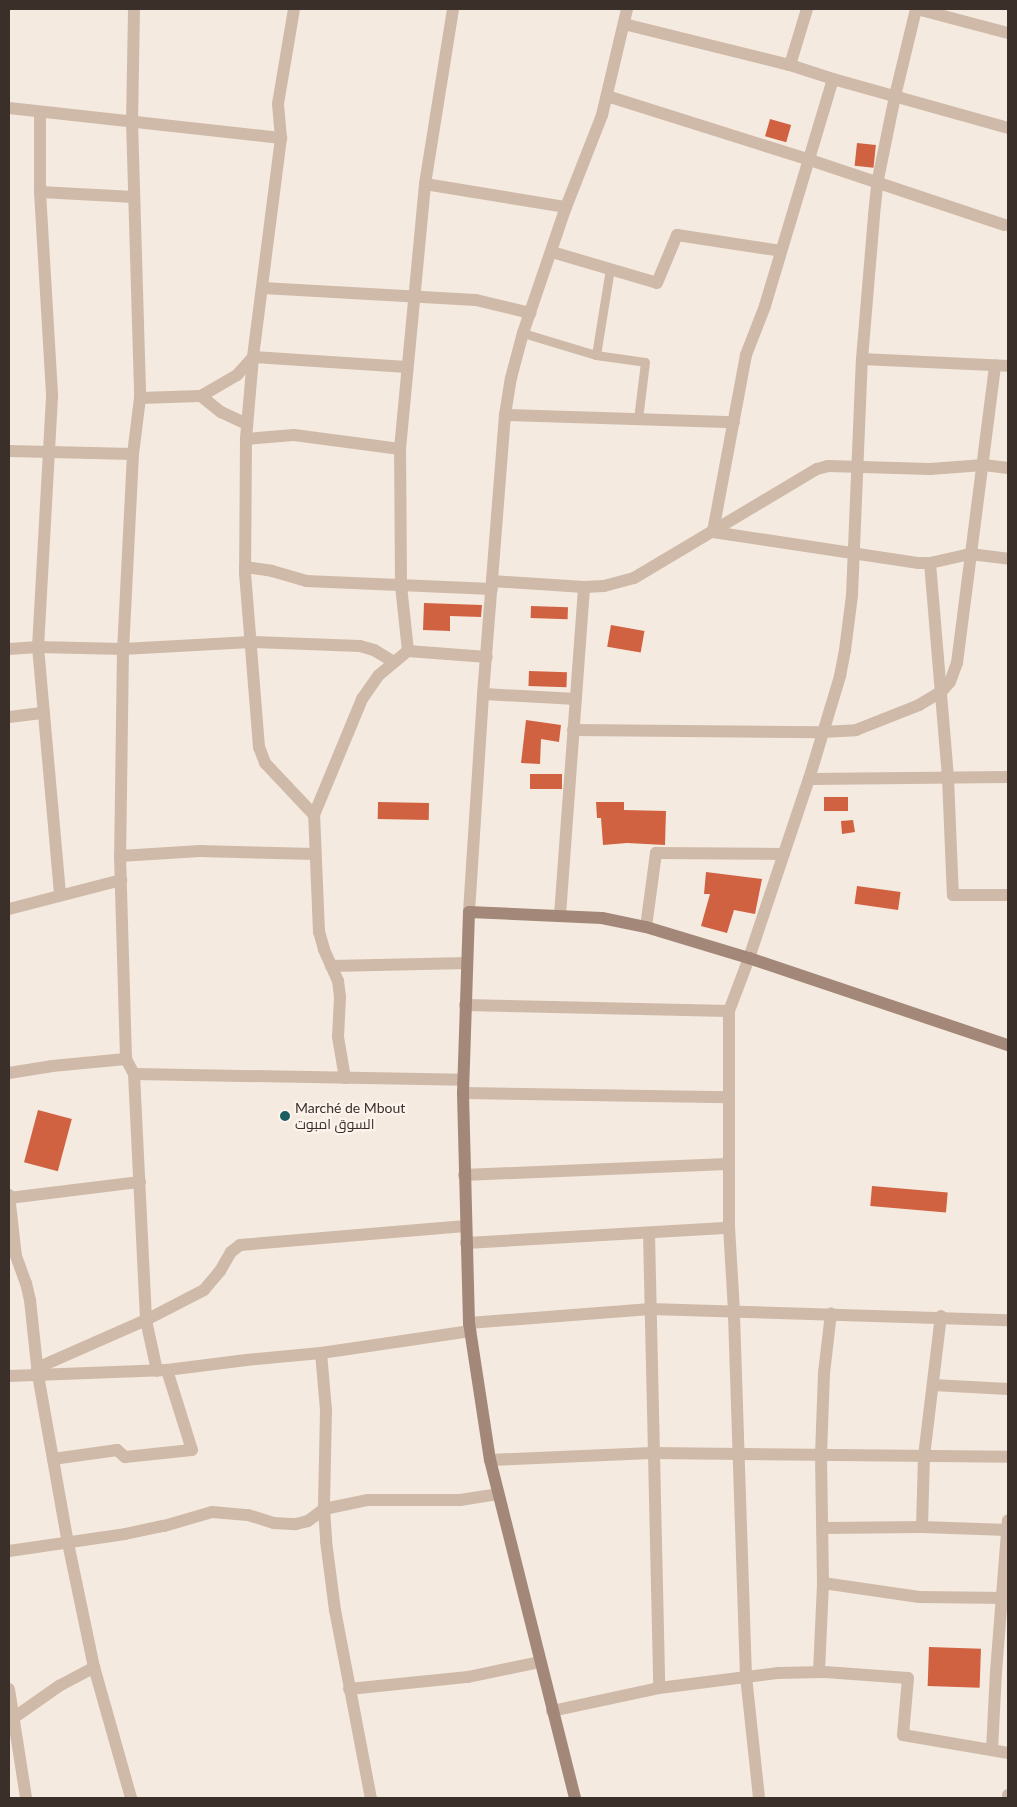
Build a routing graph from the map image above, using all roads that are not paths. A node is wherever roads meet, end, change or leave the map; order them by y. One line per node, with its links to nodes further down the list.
1 (134, 9): 15 (street)
2 (294, 9): 17 (street)
3 (453, 9): 19 (street)
4 (628, 9): 7 (street)
5 (807, 9): 9 (street)
6 (916, 9): 8 (street); 12 (street)
7 (624, 24): 9 (street); 11 (street)
8 (1008, 33)
9 (790, 64): 10 (street)
10 (833, 79): 12 (street); 18 (street)
11 (607, 96): 18 (street); 23 (street)
12 (895, 96): 16 (street); 20 (street)
13 (9, 108): 14 (street)
14 (40, 112): 15 (street); 21 (street)
15 (132, 121): 17 (street); 22 (street)
16 (1008, 128)
17 (281, 138): 28 (street)
18 (810, 160): 20 (street); 25 (street)
19 (424, 184): 23 (street); 29 (street)
20 (877, 184): 24 (street); 34 (street)
21 (40, 192): 22 (street); 47 (street)
22 (134, 197): 39 (street)
23 (566, 207): 26 (street)
24 (1004, 225)
25 (781, 251): 27 (street); 42 (street)
26 (552, 252): 27 (street); 30 (street)
27 (610, 269): 32 (lane)
28 (263, 288): 29 (street); 33 (street)
29 (413, 295): 30 (street); 37 (street)
30 (530, 313): 31 (street)
31 (523, 333): 32 (lane); 40 (street)
32 (596, 355): 41 (lane)
33 (253, 357): 37 (street); 38 (street); 43 (street)
34 (862, 359): 35 (street); 50 (street)
35 (995, 365): 36 (street); 49 (street)
36 (1008, 366)
37 (407, 367): 45 (street)
38 (201, 396): 39 (street); 43 (street)
39 (140, 398): 48 (street)
40 (505, 415): 41 (street); 59 (street)
41 (638, 419): 42 (street)
42 (734, 422): 52 (street)
43 (247, 424): 44 (street)
44 (246, 439): 45 (street); 57 (street)
45 (400, 449): 58 (street)
46 (9, 451): 47 (street)
47 (49, 452): 48 (street); 62 (street)
48 (133, 454): 64 (street)
49 (984, 465): 50 (street); 51 (street); 54 (street)
50 (856, 467): 52 (street); 53 (street)
51 (1008, 468)
52 (712, 532): 53 (street); 60 (street)
53 (852, 551): 56 (street); 74 (street)
54 (970, 554): 55 (street); 56 (street); 68 (street)
55 (1008, 559)
56 (930, 563): 68 (street)
57 (245, 567): 58 (street); 61 (street)
58 (401, 585): 59 (street); 65 (street)
59 (492, 585): 60 (street); 66 (street)
60 (584, 587): 70 (street)
61 (251, 642): 64 (street); 67 (street); 78 (street)
62 (38, 647): 63 (street); 64 (street); 71 (street)
63 (9, 649)
64 (123, 649): 81 (street)
65 (408, 651): 66 (street); 67 (street)
66 (487, 656): 69 (street)
67 (394, 662): 78 (street)
68 (941, 692): 74 (street); 75 (street)
69 (483, 694): 70 (street); 86 (street)
70 (576, 699): 73 (street)
71 (44, 713): 72 (street); 83 (street)
72 (9, 717)
73 (573, 730): 74 (street); 87 (street)
74 (822, 732): 77 (street)
75 (948, 778): 76 (street); 77 (street); 84 (street)
76 (1008, 778)
77 (809, 779): 80 (street)
78 (314, 815): 79 (street)
79 (315, 854): 81 (street); 91 (street)
80 (784, 854): 88 (street); 89 (street)
81 (120, 856): 82 (street)
82 (121, 880): 83 (street); 95 (street)
83 (60, 895): 85 (street)
84 (1008, 895)
85 (9, 909)
86 (469, 912): 87 (main road); 90 (main road)
87 (560, 915): 88 (main road)
88 (646, 927): 89 (main road)
89 (749, 958): 93 (street); 94 (main road)
90 (467, 963): 91 (street); 92 (main road)
91 (331, 966): 98 (street)
92 (465, 1006): 93 (street); 99 (main road)
93 (729, 1011): 101 (street)
94 (1008, 1045)
95 (126, 1059): 96 (street); 97 (street)
96 (9, 1073)
97 (134, 1074): 98 (street); 104 (street)
98 (345, 1078): 99 (street)
99 (463, 1080): 100 (main road)
100 (463, 1093): 101 (street); 103 (main road)
101 (728, 1097): 102 (street)
102 (727, 1164): 103 (street); 107 (street)
103 (464, 1175): 106 (main road)
104 (140, 1182): 105 (street); 115 (street)
105 (9, 1196): 110 (street)
106 (465, 1226): 109 (main road); 115 (street)
107 (729, 1228): 108 (street); 112 (street)
108 (648, 1234): 109 (street); 111 (street)
109 (466, 1243): 117 (main road)
110 (12, 1256): 120 (street)
111 (650, 1309): 112 (street); 117 (street); 124 (street)
112 (734, 1311): 113 (street); 125 (street)
113 (832, 1314): 114 (street); 126 (street)
114 (941, 1316): 116 (street); 122 (street)
115 (146, 1320): 119 (street); 120 (street)
116 (1008, 1320)
117 (469, 1327): 118 (street); 130 (main road)
118 (321, 1353): 119 (street); 132 (street)
119 (162, 1370): 120 (street); 129 (street)
120 (38, 1372): 121 (street); 129 (street)
121 (9, 1376)
122 (932, 1385): 123 (street); 127 (street)
123 (1008, 1389)
124 (652, 1453): 125 (street); 130 (street); 144 (street)
125 (739, 1454): 126 (street); 143 (street)
126 (821, 1455): 127 (street); 135 (street)
127 (924, 1456): 128 (street); 133 (street)
128 (1008, 1457)
129 (53, 1459): 136 (street)
130 (490, 1460): 131 (main road)
131 (498, 1494): 132 (street); 140 (main road)
132 (324, 1509): 136 (street); 146 (street)
133 (922, 1526): 134 (street); 135 (street)
134 (1008, 1526): 139 (street)
135 (823, 1528): 138 (street)
136 (68, 1543): 137 (street); 141 (street)
137 (9, 1551)
138 (823, 1583): 139 (street); 142 (street)
139 (1006, 1598): 149 (street)
140 (540, 1662): 146 (street); 147 (main road)
141 (94, 1667): 148 (street); 152 (street)
142 (819, 1672): 143 (street); 149 (street)
143 (746, 1677): 144 (street); 155 (street)
144 (659, 1688): 147 (street)
145 (9, 1689): 148 (street)
146 (349, 1689): 153 (street)
147 (552, 1711): 154 (main road)
148 (11, 1720): 151 (street)
149 (992, 1750): 150 (street)
150 (1008, 1753)
151 (26, 1798)
152 (131, 1798)
153 (371, 1798)
154 (575, 1798)
155 (758, 1798)

